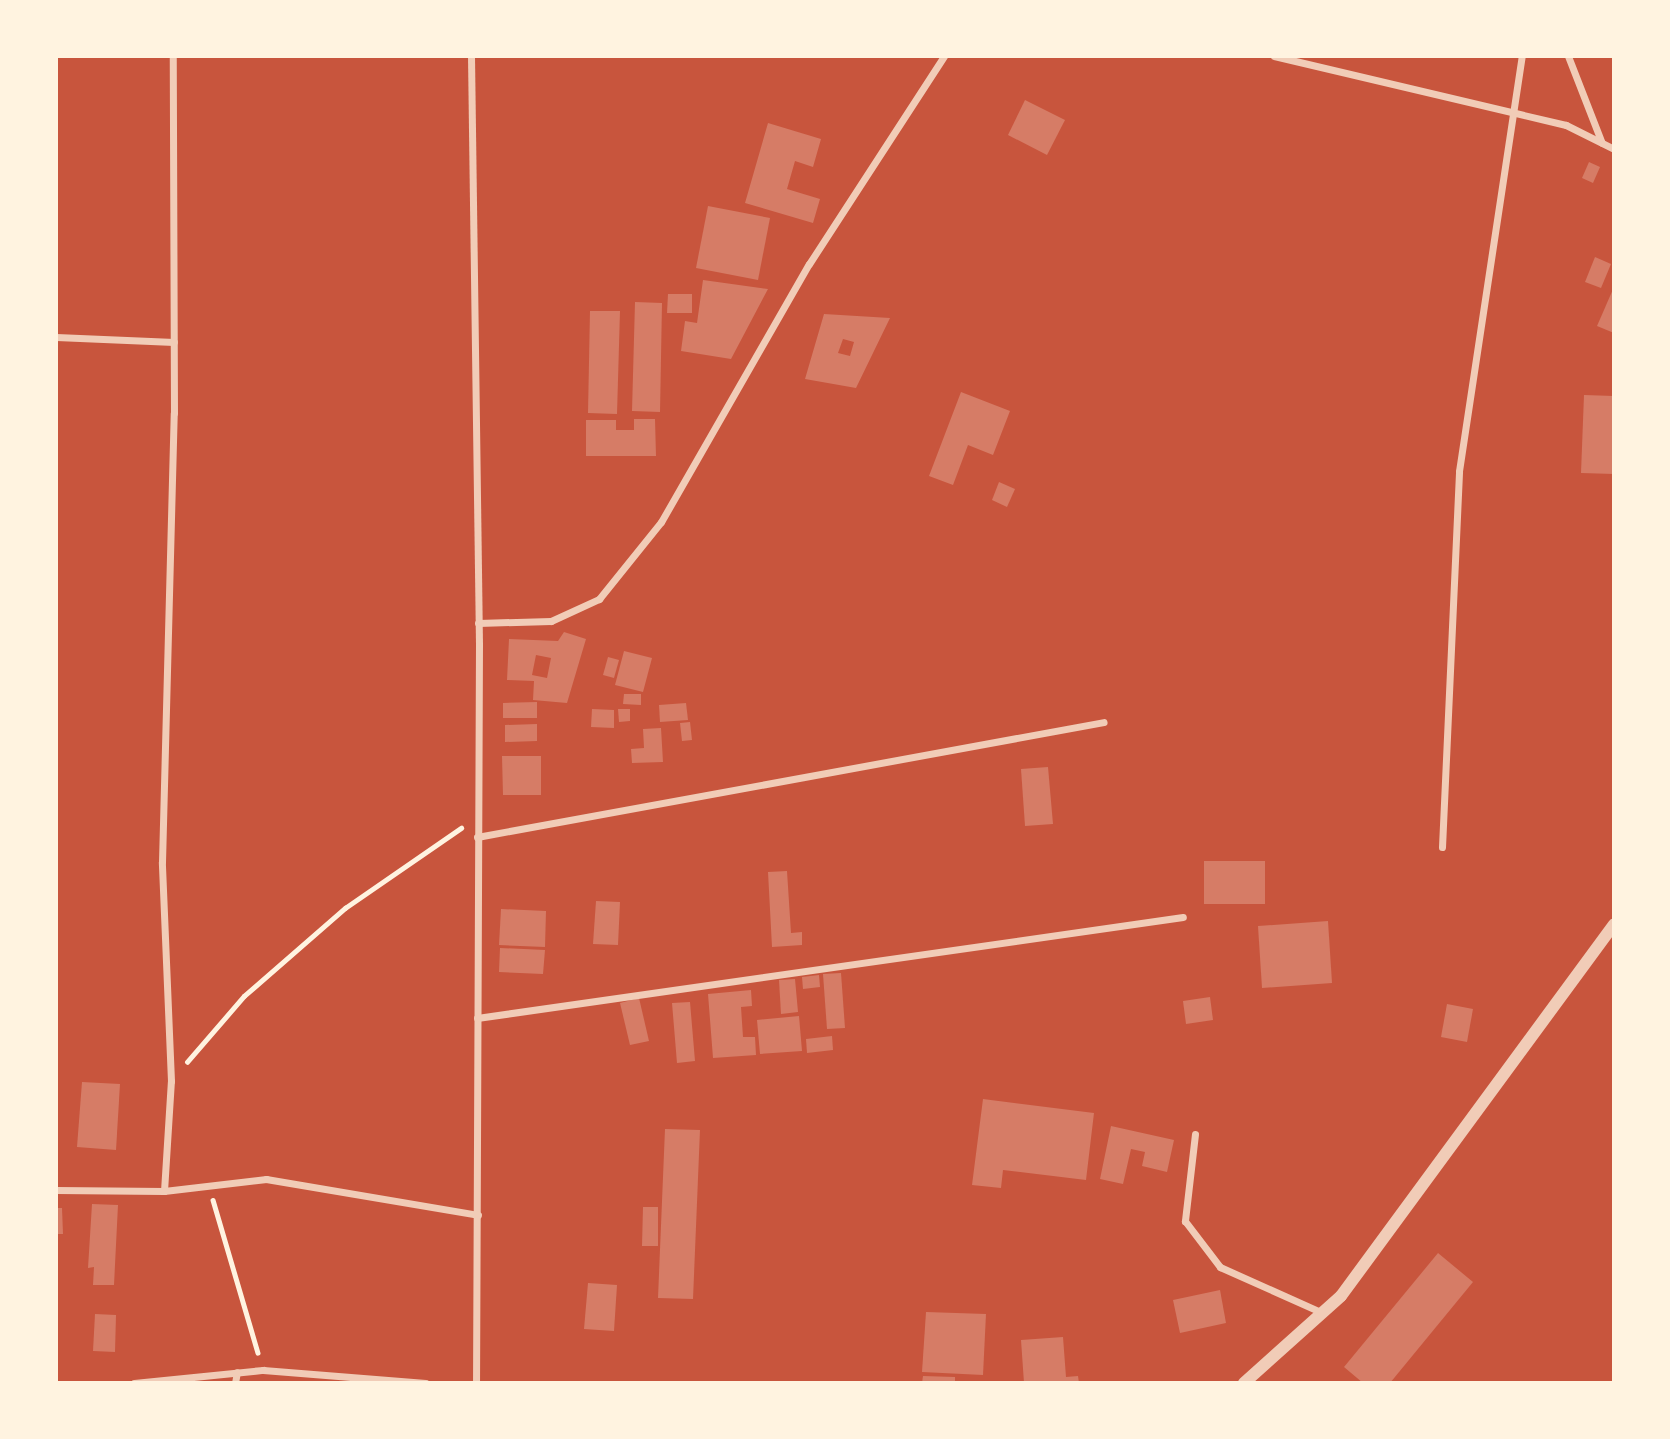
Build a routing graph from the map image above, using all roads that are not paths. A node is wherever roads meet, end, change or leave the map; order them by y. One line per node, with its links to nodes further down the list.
1 (173, 56): 11 (street)
2 (471, 56): 12 (street)
3 (944, 56): 12 (street)
4 (1274, 56): 7 (street)
5 (1522, 56): 7 (street)
6 (1567, 56): 8 (street)
7 (1513, 113): 8 (street); 15 (street)
8 (1602, 143): 9 (street)
9 (1614, 149)
10 (56, 337): 11 (street)
11 (174, 342): 21 (street)
12 (478, 623): 14 (street)
13 (1104, 722): 14 (street)
14 (477, 837): 18 (street)
15 (1442, 846)
16 (1183, 917): 18 (street)
17 (1614, 925): 23 (street)
18 (477, 1018): 22 (street)
19 (1195, 1134): 23 (street)
20 (56, 1190): 21 (street)
21 (163, 1191): 22 (street)
22 (478, 1215): 28 (street)
23 (1323, 1313): 29 (street)
24 (237, 1372): 25 (street); 26 (street); 27 (street)
25 (134, 1383)
26 (235, 1383)
27 (425, 1383)
28 (476, 1383)
29 (1244, 1383)

